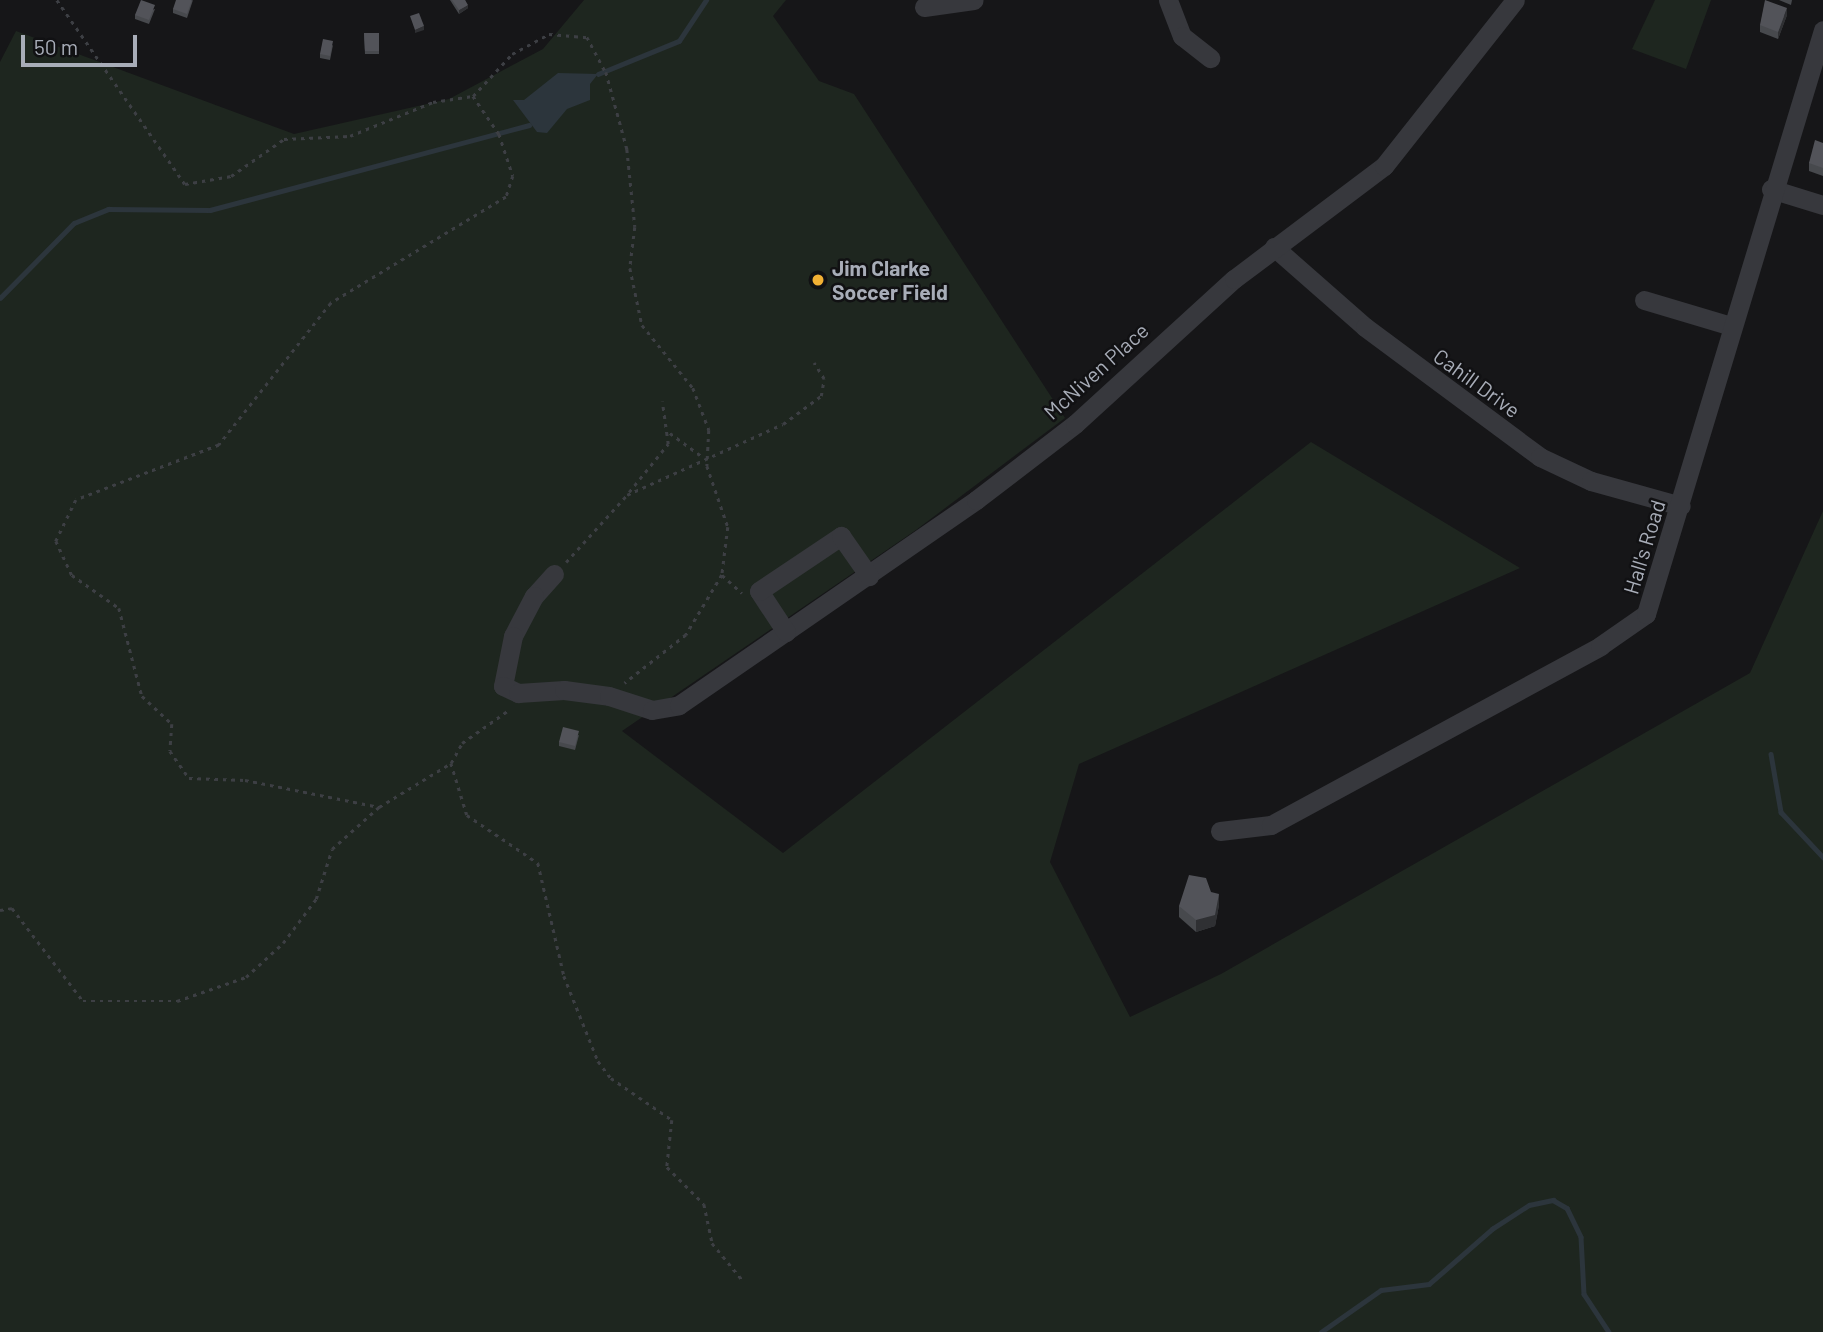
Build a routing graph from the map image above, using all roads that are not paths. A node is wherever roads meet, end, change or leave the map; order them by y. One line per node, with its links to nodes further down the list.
1 (974, 0): 4 (street)
2 (1168, 0): 6 (street)
3 (1515, 0): 9 (street, McNiven Place)
4 (924, 7)
5 (1823, 30): 7 (street, Hall's Road)
6 (1210, 58)
7 (1771, 190): 8 (street); 11 (street, Hall's Road)
8 (1823, 205)
9 (1274, 247): 12 (street, Cahill Drive); 14 (street, McNiven Place)
10 (1644, 300): 11 (street)
11 (1731, 326): 12 (street, Hall's Road)
12 (1681, 506): 16 (street, Hall's Road)
13 (554, 575): 15 (street, McNiven Place)
14 (869, 576): 15 (street, McNiven Place); 15 (street)
15 (786, 632)
16 (1220, 831)

